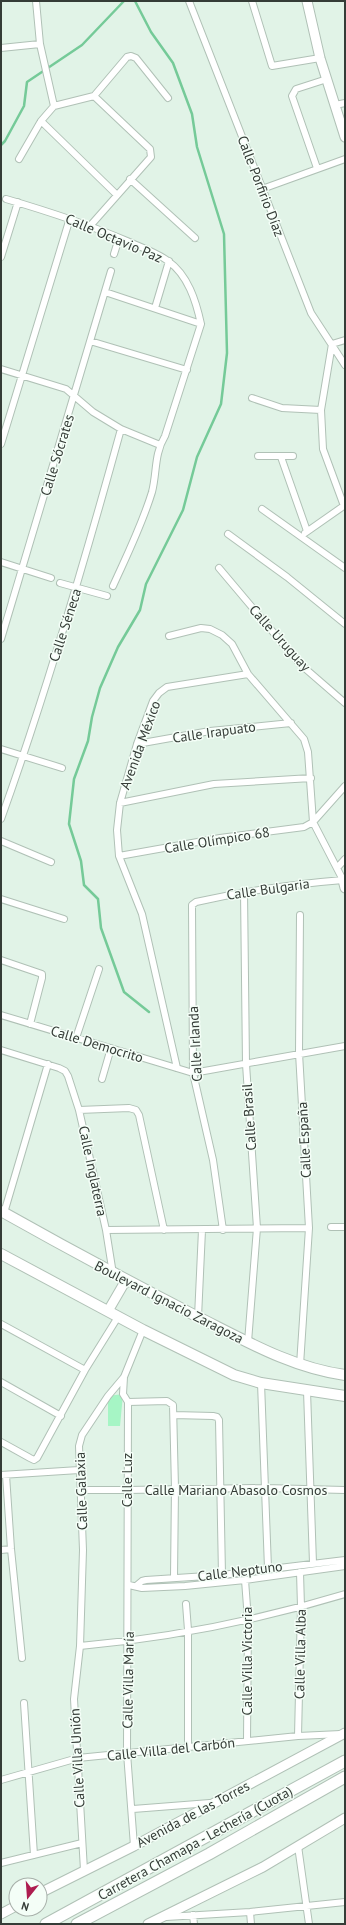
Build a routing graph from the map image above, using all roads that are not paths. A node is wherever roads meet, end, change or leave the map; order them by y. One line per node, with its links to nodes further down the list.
1 (36, 1): 5 (street)
2 (189, 1): 20 (street, Calle Porfirio Díaz)
3 (252, 1): 7 (street)
4 (307, 1): 7 (street)
5 (40, 44): 6 (street); 13 (street)
6 (1, 48)
7 (320, 58): 8 (street)
8 (327, 79): 12 (street); 18 (street)
9 (94, 96): 10 (street); 13 (street); 19 (street)
10 (168, 98)
11 (345, 102): 12 (street)
12 (335, 105): 15 (street)
13 (54, 106): 14 (street)
14 (41, 121): 16 (street); 21 (street)
15 (345, 137)
16 (19, 159)
17 (345, 159): 18 (street)
18 (317, 168): 20 (street)
19 (130, 179): 21 (street); 27 (street)
20 (262, 189): 37 (street, Calle Porfirio Díaz)
21 (117, 195): 25 (street)
22 (6, 199): 23 (street, Calle Octavio Paz)
23 (18, 202): 24 (street, Calle Octavio Paz); 29 (street)
24 (70, 218): 25 (street, Calle Octavio Paz); 41 (street)
25 (90, 226): 26 (street, Calle Octavio Paz)
26 (119, 238): 28 (street); 30 (street, Calle Octavio Paz)
27 (195, 238)
28 (114, 254)
29 (1, 257)
30 (168, 261): 33 (street); 34 (street, Calle Octavio Paz)
31 (111, 271): 32 (street, Calle Sócrates)
32 (105, 292): 33 (street); 36 (street, Calle Sócrates)
33 (155, 308): 34 (street)
34 (201, 324): 40 (street, Calle Octavio Paz)
35 (345, 340): 37 (street)
36 (90, 341): 40 (street); 42 (street, Calle Sócrates)
37 (332, 344): 38 (street, Calle Porfirio Díaz); 44 (street)
38 (345, 365)
39 (1, 369): 41 (street)
40 (187, 370): 47 (street, Calle Octavio Paz)
41 (21, 374): 42 (street); 46 (street)
42 (75, 395): 45 (street); 58 (street, Calle Sócrates)
43 (252, 398): 44 (street)
44 (321, 410): 51 (street)
45 (121, 429): 47 (street); 63 (street, Calle Séneca)
46 (1, 444)
47 (160, 445): 62 (street, Calle Octavio Paz)
48 (258, 456): 50 (street)
49 (293, 456): 50 (street)
50 (281, 457): 53 (street)
51 (344, 506): 53 (street)
52 (262, 509): 55 (street)
53 (307, 531): 55 (street)
54 (228, 534): 65 (street)
55 (299, 537): 57 (street)
56 (1, 562): 58 (street)
57 (345, 567)
58 (23, 568): 60 (street); 67 (street, Calle Sócrates)
59 (219, 568): 69 (street, Calle Uruguay)
60 (51, 578)
61 (60, 583): 63 (street)
62 (113, 586)
63 (77, 588): 64 (street); 73 (street, Calle Séneca)
64 (107, 596)
65 (345, 624)
66 (168, 636): 68 (street)
67 (1, 638)
68 (248, 674): 70 (street); 71 (street, Avenida México)
69 (344, 700)
70 (291, 723): 71 (street, Calle Irapuato); 75 (street)
71 (137, 744): 77 (street, Avenida México)
72 (1, 749): 73 (street)
73 (24, 756): 74 (street); 78 (street, Calle Séneca)
74 (62, 768)
75 (311, 778): 77 (street); 79 (street)
76 (345, 786): 79 (street)
77 (120, 803): 81 (street, Avenida México)
78 (1, 820)
79 (313, 822): 81 (street, Calle Olímpico 68); 84 (street)
80 (1, 841): 83 (street)
81 (119, 856): 102 (street, Avenida México)
82 (345, 859): 84 (street)
83 (51, 862)
84 (337, 868): 85 (street)
85 (344, 883): 86 (street, Calle Bulgaria)
86 (244, 891): 88 (street, Calle Bulgaria); 101 (street, Calle Brasil)
87 (1, 899): 90 (street)
88 (192, 905): 103 (street, Calle Irlanda)
89 (300, 915): 99 (street, Calle España)
90 (64, 919)
91 (1, 960): 94 (street)
92 (99, 969): 95 (street)
93 (1, 1016): 94 (street, Calle Democrito)
94 (30, 1024): 95 (street, Calle Democrito)
95 (76, 1038): 97 (street, Calle Democrito)
96 (345, 1046): 99 (street)
97 (111, 1048): 102 (street, Calle Democrito); 104 (street)
98 (1, 1050): 100 (street)
99 (299, 1053): 101 (street); 110 (street, Calle España)
100 (48, 1064): 105 (street, Calle Inglaterra); 106 (street)
101 (246, 1064): 103 (street); 109 (street, Calle Brasil)
102 (177, 1068): 103 (street, Calle Democrito)
103 (193, 1073): 114 (street, Calle Irlanda)
104 (102, 1079)
105 (79, 1110): 111 (street, Calle Inglaterra); 112 (street)
106 (2, 1212): 116 (main road, Boulevard Ignacio Zaragoza)
107 (331, 1227): 108 (street)
108 (345, 1227)
109 (257, 1228): 110 (street); 114 (street); 123 (street, Calle Brasil)
110 (309, 1228): 124 (street, Calle España)
111 (106, 1230): 112 (street); 116 (street, Calle Inglaterra)
112 (164, 1230): 113 (street)
113 (202, 1230): 114 (street); 120 (street)
114 (223, 1230)
115 (1, 1254): 118 (main road)
116 (113, 1274): 117 (main road, Boulevard Ignacio Zaragoza)
117 (126, 1280): 118 (street); 120 (main road, Boulevard Ignacio Zaragoza)
118 (108, 1311): 119 (main road)
119 (118, 1317): 122 (main road); 125 (street)
120 (198, 1317): 123 (main road, Boulevard Ignacio Zaragoza)
121 (1, 1324): 125 (street)
122 (143, 1330): 127 (street, Calle Galaxia); 129 (main road)
123 (248, 1342): 124 (main road, Boulevard Ignacio Zaragoza)
124 (300, 1365): 126 (main road, Boulevard Ignacio Zaragoza)
125 (85, 1370): 134 (street)
126 (345, 1375)
127 (124, 1377): 132 (street, Calle Luz); 136 (street, Calle Galaxia)
128 (1, 1382): 134 (street)
129 (261, 1383): 130 (main road); 140 (street)
130 (307, 1391): 131 (main road); 143 (street)
131 (345, 1396)
132 (128, 1402): 133 (street); 142 (street, Calle Luz)
133 (174, 1415): 138 (street); 139 (street)
134 (61, 1416): 135 (street)
135 (1, 1442)
136 (79, 1470): 137 (street); 141 (street, Calle Galaxia)
137 (3, 1475): 145 (street)
138 (175, 1488): 139 (street, Calle Mariano Abasolo Cosmos); 142 (street, Calle Mariano Abasolo Cosmos); 153 (street)
139 (220, 1488): 140 (street, Calle Mariano Abasolo Cosmos); 152 (street)
140 (264, 1488): 143 (street, Calle Mariano Abasolo Cosmos); 150 (street)
141 (81, 1490): 142 (street, Calle Mariano Abasolo Cosmos); 163 (street, Calle Galaxia)
142 (124, 1490): 155 (street, Calle Luz)
143 (309, 1490): 144 (street, Calle Mariano Abasolo Cosmos); 148 (street)
144 (345, 1490)
145 (10, 1549): 146 (street); 164 (street)
146 (1, 1550)
147 (345, 1560): 148 (street, Calle Neptuno)
148 (312, 1563): 150 (street, Calle Neptuno)
149 (345, 1566): 151 (street, Calle Neptuno)
150 (268, 1568): 152 (street, Calle Neptuno)
151 (300, 1572): 154 (street, Calle Neptuno); 159 (street, Calle Villa Alba)
152 (222, 1575): 153 (street, Calle Neptuno)
153 (174, 1578): 156 (street, Calle Neptuno)
154 (245, 1580): 156 (street, Calle Neptuno); 160 (street, Calle Villa Victoria)
155 (129, 1585): 156 (street, Calle Neptuno); 162 (street, Calle Villa María)
156 (136, 1586)
157 (345, 1594): 159 (street)
158 (186, 1604): 161 (street)
159 (301, 1607): 160 (street); 167 (street, Calle Villa Alba)
160 (248, 1620): 161 (street); 168 (street, Calle Villa Victoria)
161 (188, 1630): 162 (street); 169 (street)
162 (129, 1642): 163 (street); 170 (street, Calle Villa María)
163 (80, 1646): 171 (street, Calle Villa Unión)
164 (22, 1658)
165 (24, 1702): 173 (street)
166 (345, 1733): 167 (street, Calle Villa del Carbón); 176 (street, Avenida de las Torres)
167 (298, 1736): 168 (street, Calle Villa del Carbón)
168 (247, 1741): 169 (street, Calle Villa del Carbón)
169 (188, 1747): 170 (street, Calle Villa del Carbón)
170 (128, 1753): 171 (street, Calle Villa del Carbón); 177 (street, Calle Villa María)
171 (78, 1758): 173 (street, Calle Villa del Carbón); 179 (street, Calle Villa Unión)
172 (345, 1761): 191 (highway, Carretera Chamapa - Lechería (Cuota))
173 (28, 1773): 175 (street, Calle Villa del Carbón); 182 (street)
174 (345, 1777): 192 (highway, Carretera Chamapa - Lechería (Cuota))
175 (1, 1780)
176 (216, 1803): 177 (street); 180 (street, Avenida de las Torres)
177 (133, 1809): 180 (street, Calle Villa María)
178 (345, 1818): 181 (street)
179 (82, 1843): 182 (street); 184 (street, Calle Villa Unión)
180 (134, 1846): 184 (street, Avenida de las Torres)
181 (298, 1846): 187 (street); 190 (street)
182 (34, 1854): 183 (street)
183 (1, 1863)
184 (84, 1870): 185 (street, Avenida de las Torres)
185 (48, 1889)
186 (345, 1902): 187 (street)
187 (307, 1906): 188 (street); 196 (street)
188 (250, 1912): 189 (street); 195 (street)
189 (193, 1915): 190 (street); 194 (street)
190 (161, 1917): 193 (street)
191 (46, 1924)
192 (77, 1924)
193 (148, 1924)
194 (194, 1924)
195 (251, 1924)
196 (309, 1924)

